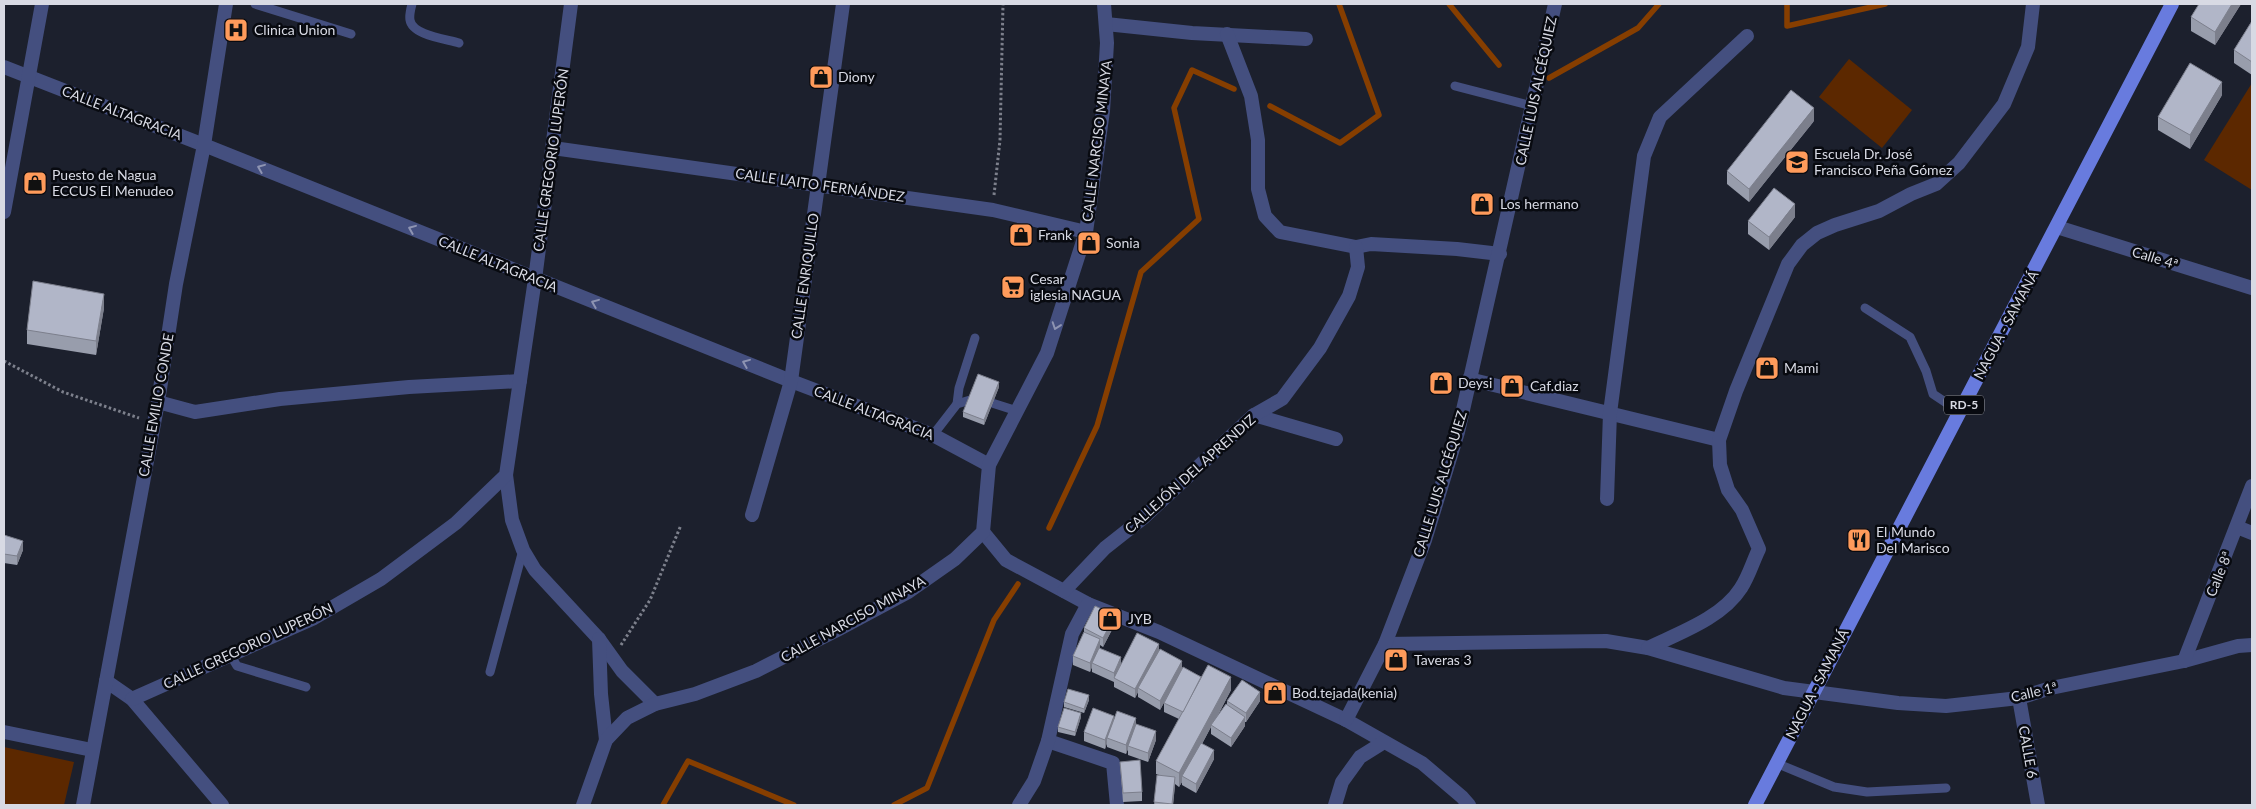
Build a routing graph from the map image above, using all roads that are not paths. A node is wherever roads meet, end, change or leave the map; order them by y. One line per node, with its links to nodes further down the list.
1 (42, 4): 18 (street)
2 (226, 4): 21 (street, CALLE EMILIO CONDE)
3 (254, 4): 12 (lane)
4 (412, 4): 16 (lane)
5 (571, 4): 22 (street, CALLE GREGORIO LUPERÓN)
6 (844, 4): 23 (street, CALLE ENRIQUILLO)
7 (1104, 4): 11 (street, CALLE NARCISO MINAYA)
8 (1555, 4): 20 (street, CALLE LUIS ALCÉQUIEZ)
9 (2033, 4): 46 (street)
10 (2172, 4): 25 (main road, NAGUA - SAMANÁ / RD-5)
11 (1106, 24): 13 (street); 26 (street, CALLE NARCISO MINAYA)
12 (351, 34)
13 (1227, 34): 15 (street); 27 (street)
14 (1747, 36): 42 (street)
15 (1306, 38)
16 (459, 43)
17 (4, 67): 18 (street, CALLE ALTAGRACIA)
18 (29, 77): 21 (street, CALLE ALTAGRACIA); 24 (street)
19 (1455, 86): 20 (lane)
20 (1532, 106): 28 (street, CALLE LUIS ALCÉQUIEZ)
21 (204, 145): 29 (street, CALLE ALTAGRACIA, one-way to 21); 37 (street, CALLE EMILIO CONDE)
22 (553, 148): 23 (street, CALLE LAITO FERNÁNDEZ); 29 (street, CALLE GREGORIO LUPERÓN)
23 (817, 185): 26 (street, CALLE LAITO FERNÁNDEZ); 35 (street, CALLE ENRIQUILLO)
24 (4, 212)
25 (2057, 227): 30 (street, Calle 4ª); 41 (main road, NAGUA - SAMANÁ / RD-5)
26 (1086, 232): 40 (street, CALLE NARCISO MINAYA, one-way to 40)
27 (1356, 247): 28 (street); 43 (street, CALLEJÓN DEL APRENDIZ)
28 (1500, 254): 33 (street, CALLE LUIS ALCÉQUIEZ)
29 (535, 279): 34 (street, CALLE GREGORIO LUPERÓN); 35 (street, CALLE ALTAGRACIA, one-way to 29)
30 (2252, 288)
31 (1865, 308): 41 (lane)
32 (975, 338): 39 (lane)
33 (1469, 379): 42 (street); 59 (street, CALLE LUIS ALCÉQUIEZ)
34 (520, 380): 37 (street); 48 (street, CALLE GREGORIO LUPERÓN)
35 (791, 381): 44 (street, CALLE ALTAGRACIA); 51 (street, CALLE ENRIQUILLO)
36 (970, 400): 39 (lane)
37 (158, 402): 65 (street, CALLE EMILIO CONDE)
38 (992, 403): 40 (lane)
39 (957, 404): 44 (lane)
40 (1017, 411): 47 (street, CALLE NARCISO MINAYA)
41 (1960, 412): 67 (main road, NAGUA - SAMANÁ / RD-5)
42 (1610, 413): 46 (street); 50 (street)
43 (1254, 415): 45 (street); 56 (street, CALLEJÓN DEL APRENDIZ)
44 (932, 435): 47 (street, CALLE ALTAGRACIA)
45 (1336, 438)
46 (1719, 440): 61 (street)
47 (989, 465): 53 (street, CALLE NARCISO MINAYA)
48 (506, 475): 55 (street); 62 (street, CALLE GREGORIO LUPERÓN)
49 (2252, 486): 52 (street, Calle 8ª)
50 (1607, 499)
51 (752, 515)
52 (2237, 527): 54 (street); 63 (street, Calle 8ª)
53 (983, 532): 56 (street); 70 (street, CALLE NARCISO MINAYA)
54 (2252, 533)
55 (523, 550): 58 (street); 64 (lane)
56 (1064, 591): 57 (street)
57 (1088, 604): 71 (street); 74 (street)
58 (599, 639): 70 (street); 73 (street)
59 (1385, 644): 61 (street, Calle 1ª); 71 (street, CALLE LUIS ALCÉQUIEZ)
60 (2252, 645): 63 (street, Calle 1ª)
61 (1648, 648): 67 (street, Calle 1ª)
62 (231, 656): 66 (lane); 69 (street, CALLE GREGORIO LUPERÓN)
63 (2184, 661): 68 (street, Calle 1ª)
64 (490, 672)
65 (106, 681): 69 (street); 76 (street, CALLE EMILIO CONDE)
66 (306, 687)
67 (1812, 692): 68 (street, Calle 1ª); 77 (main road, NAGUA - SAMANÁ / RD-5)
68 (2019, 698): 87 (street, CALLE 6)
69 (132, 699): 80 (street)
70 (655, 704): 73 (street, CALLE NARCISO MINAYA)
71 (1346, 720): 75 (street)
72 (4, 732): 76 (street)
73 (606, 740): 81 (street, CALLE NARCISO MINAYA)
74 (1048, 741): 82 (street); 83 (street)
75 (1384, 742): 84 (street); 85 (street)
76 (92, 750): 79 (street, CALLE EMILIO CONDE)
77 (1776, 763): 78 (lane); 86 (main road, NAGUA - SAMANÁ / RD-5)
78 (1946, 788)
79 (83, 805)
80 (222, 805)
81 (584, 805)
82 (1018, 805)
83 (1117, 805)
84 (1335, 805)
85 (1469, 805)
86 (1755, 805)
87 (2038, 805)

